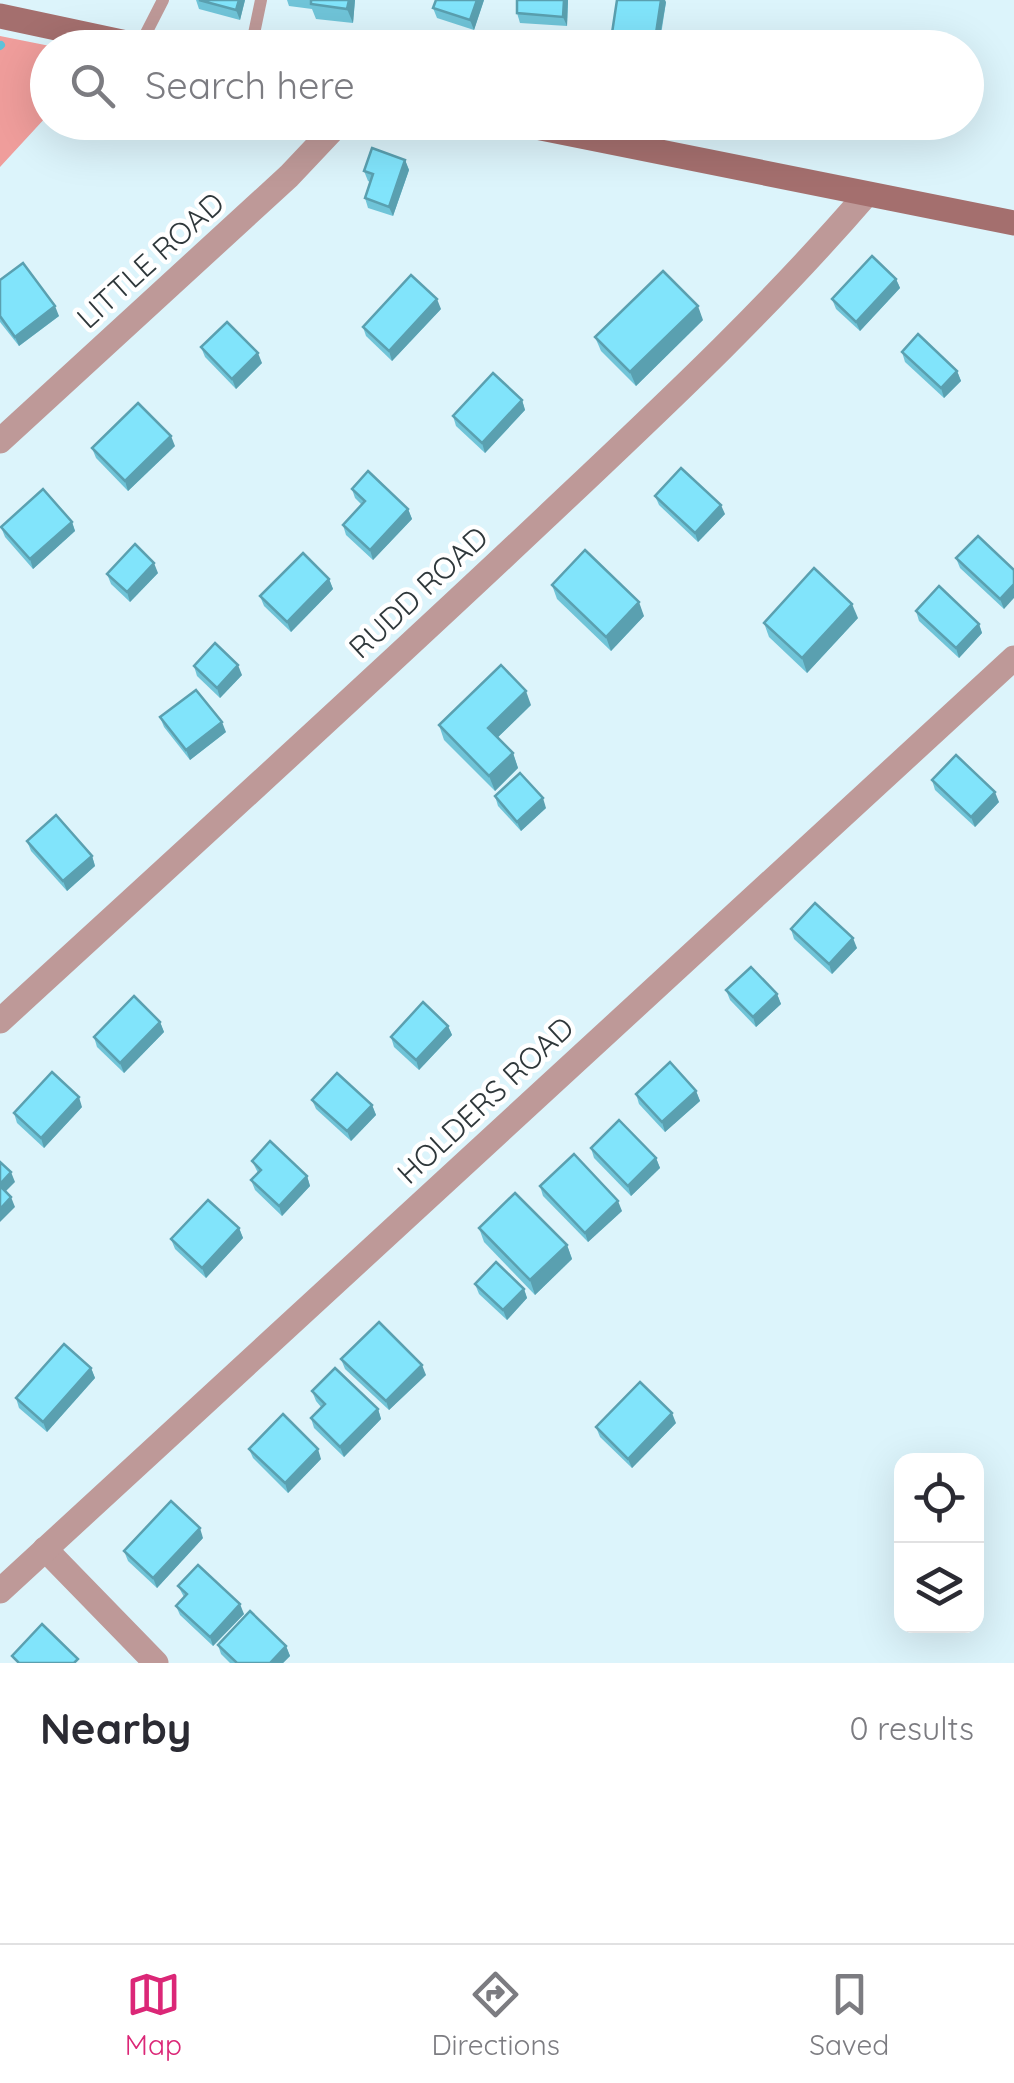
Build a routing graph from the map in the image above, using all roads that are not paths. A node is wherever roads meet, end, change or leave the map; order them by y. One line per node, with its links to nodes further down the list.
1 (164, 0): 5 (lane)
2 (261, 0): 6 (lane)
3 (0, 16): 4 (main road)
4 (68, 30)
5 (152, 30)
6 (255, 30)
7 (323, 140): 11 (street, LITTLE ROAD)
8 (596, 140): 9 (main road)
9 (865, 196): 10 (main road); 13 (street, RUDD ROAD)
10 (1014, 223)
11 (0, 441)
12 (1014, 658): 14 (street, HOLDERS ROAD)
13 (0, 1021)
14 (45, 1549): 15 (street, HOLDERS ROAD); 16 (street)
15 (0, 1591)
16 (156, 1663)

